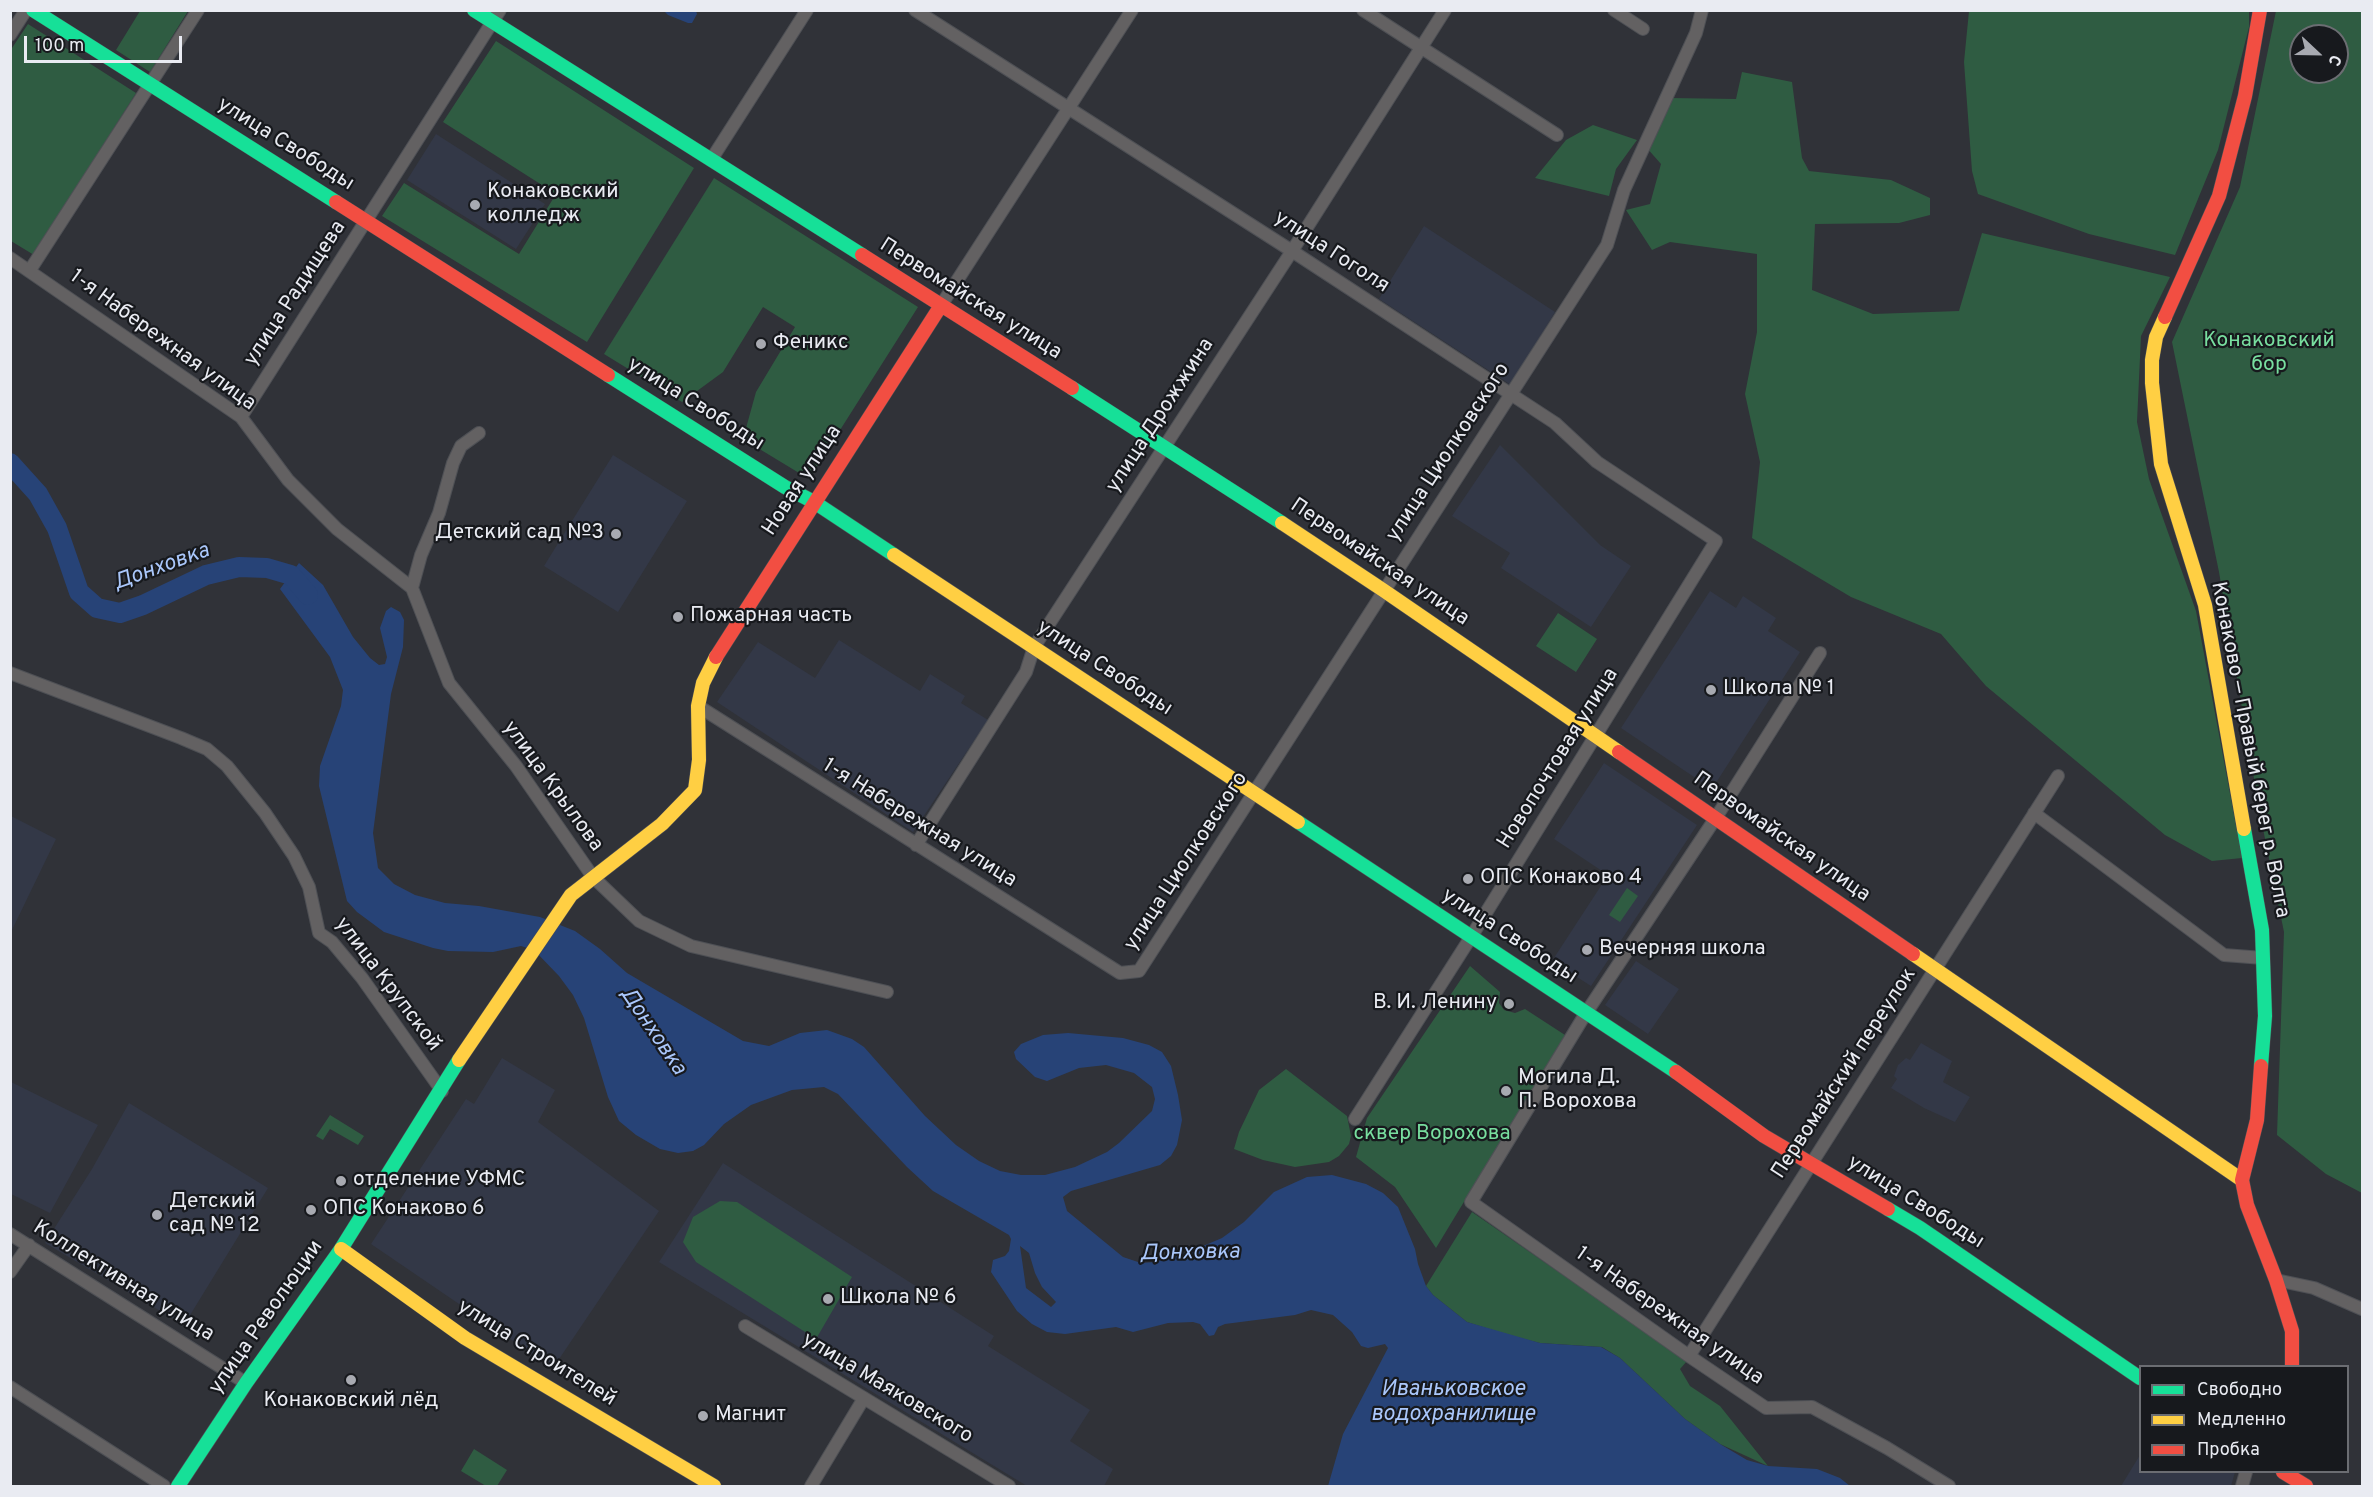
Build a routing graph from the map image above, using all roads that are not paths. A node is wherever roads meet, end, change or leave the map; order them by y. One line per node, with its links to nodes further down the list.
1 (26, 10): 15 (street)
2 (33, 10): 17 (street, улица Свободы)
3 (198, 10): 17 (street)
4 (474, 10): 13 (street, Первомайская улица)
5 (807, 10): 20 (street)
6 (915, 10): 18 (street, улица Гоголя)
7 (1132, 10): 18 (street, Новая улица)
8 (1363, 10): 16 (street)
9 (1445, 10): 16 (street, улица Дрожжина)
10 (1614, 10): 14 (street)
11 (1702, 10): 26 (street, улица Циолковского)
12 (2260, 10): 46 (street, Конаково — Правый берег р. Волга)
13 (496, 16): 20 (street, Первомайская улица); 21 (street, улица Радищева)
14 (1643, 29)
15 (10, 35)
16 (1422, 48): 19 (street); 22 (street, улица Дрожжина)
17 (150, 84): 21 (street, улица Свободы); 24 (street)
18 (1069, 109): 22 (street, улица Гоголя); 25 (street, Новая улица)
19 (1557, 135)
20 (711, 160): 25 (street, Первомайская улица)
21 (366, 221): 27 (street, улица Радищева); 30 (street, улица Свободы)
22 (1292, 251): 26 (street, улица Гоголя); 29 (street, улица Дрожжина)
23 (10, 258): 24 (street, 1-я Набережная улица)
24 (30, 270): 27 (street, 1-я Набережная улица)
25 (940, 307): 29 (street, Первомайская улица); 30 (street, Новая улица)
26 (1512, 395): 31 (street, улица Гоголя); 33 (street, улица Циолковского)
27 (241, 417): 32 (street, 1-я Набережная улица)
28 (479, 433): 32 (street)
29 (1164, 446): 33 (street, Первомайская улица); 34 (street, улица Дрожжина)
30 (814, 502): 34 (street, улица Свободы); 37 (street, Новая улица)
31 (1716, 541): 38 (street, Новопочтовая улица)
32 (412, 588): 44 (street, улица Крылова)
33 (1383, 590): 38 (street, Первомайская улица); 40 (street, улица Циолковского)
34 (1034, 647): 40 (street, улица Свободы); 43 (street, улица Дрожжина)
35 (1820, 653): 42 (street)
36 (10, 673): 52 (street, улица Крупской)
37 (698, 706): 43 (street, 1-я Набережная улица); 44 (street, Новая улица)
38 (1596, 735): 42 (street, Первомайская улица); 45 (street, Новопочтовая улица)
39 (2058, 776): 41 (street, Первомайский переулок)
40 (1254, 795): 45 (street, улица Свободы); 49 (street, улица Циолковского)
41 (2034, 813): 46 (street); 48 (street, Первомайский переулок)
42 (1715, 819): 48 (street, Первомайская улица); 51 (street)
43 (916, 845): 49 (street, 1-я Набережная улица)
44 (593, 877): 47 (street, Новая улица); 50 (street, улица Крылова)
45 (1471, 937): 51 (street, улица Свободы); 53 (street, Новопочтовая улица)
46 (2263, 958): 55 (street, Конаково — Правый берег р. Волга)
47 (525, 959): 52 (street, улица Революции)
48 (1935, 969): 54 (street, Первомайский переулок); 55 (street, Первомайская улица)
49 (1120, 973)
50 (887, 992)
51 (1586, 1013): 54 (street, улица Свободы); 63 (street, 1-я Набережная улица)
52 (442, 1091): 58 (street, улица Революции)
53 (1355, 1119)
54 (1810, 1164): 63 (street, Первомайский переулок); 65 (street, улица Свободы)
55 (2242, 1180): 60 (street, Конаково — Правый берег р. Волга)
56 (10, 1234): 57 (street, Коллективная улица)
57 (29, 1245): 59 (street); 66 (street, Коллективная улица)
58 (341, 1249): 66 (street, улица Революции); 72 (street, улица Строителей)
59 (10, 1272)
60 (2276, 1280): 61 (street); 64 (street, Конаково — Правый берег р. Волга)
61 (2362, 1308)
62 (745, 1326): 68 (street, улица Маяковского)
63 (1689, 1356): 75 (street, 1-я Набережная улица)
64 (2292, 1365)
65 (2139, 1377)
66 (246, 1383): 71 (street, улица Революции)
67 (10, 1387): 70 (street)
68 (864, 1398): 73 (street); 74 (street, улица Маяковского)
69 (2285, 1473): 76 (street)
70 (164, 1486)
71 (178, 1486)
72 (714, 1486)
73 (811, 1486)
74 (1009, 1486)
75 (1949, 1486)
76 (2306, 1486)

